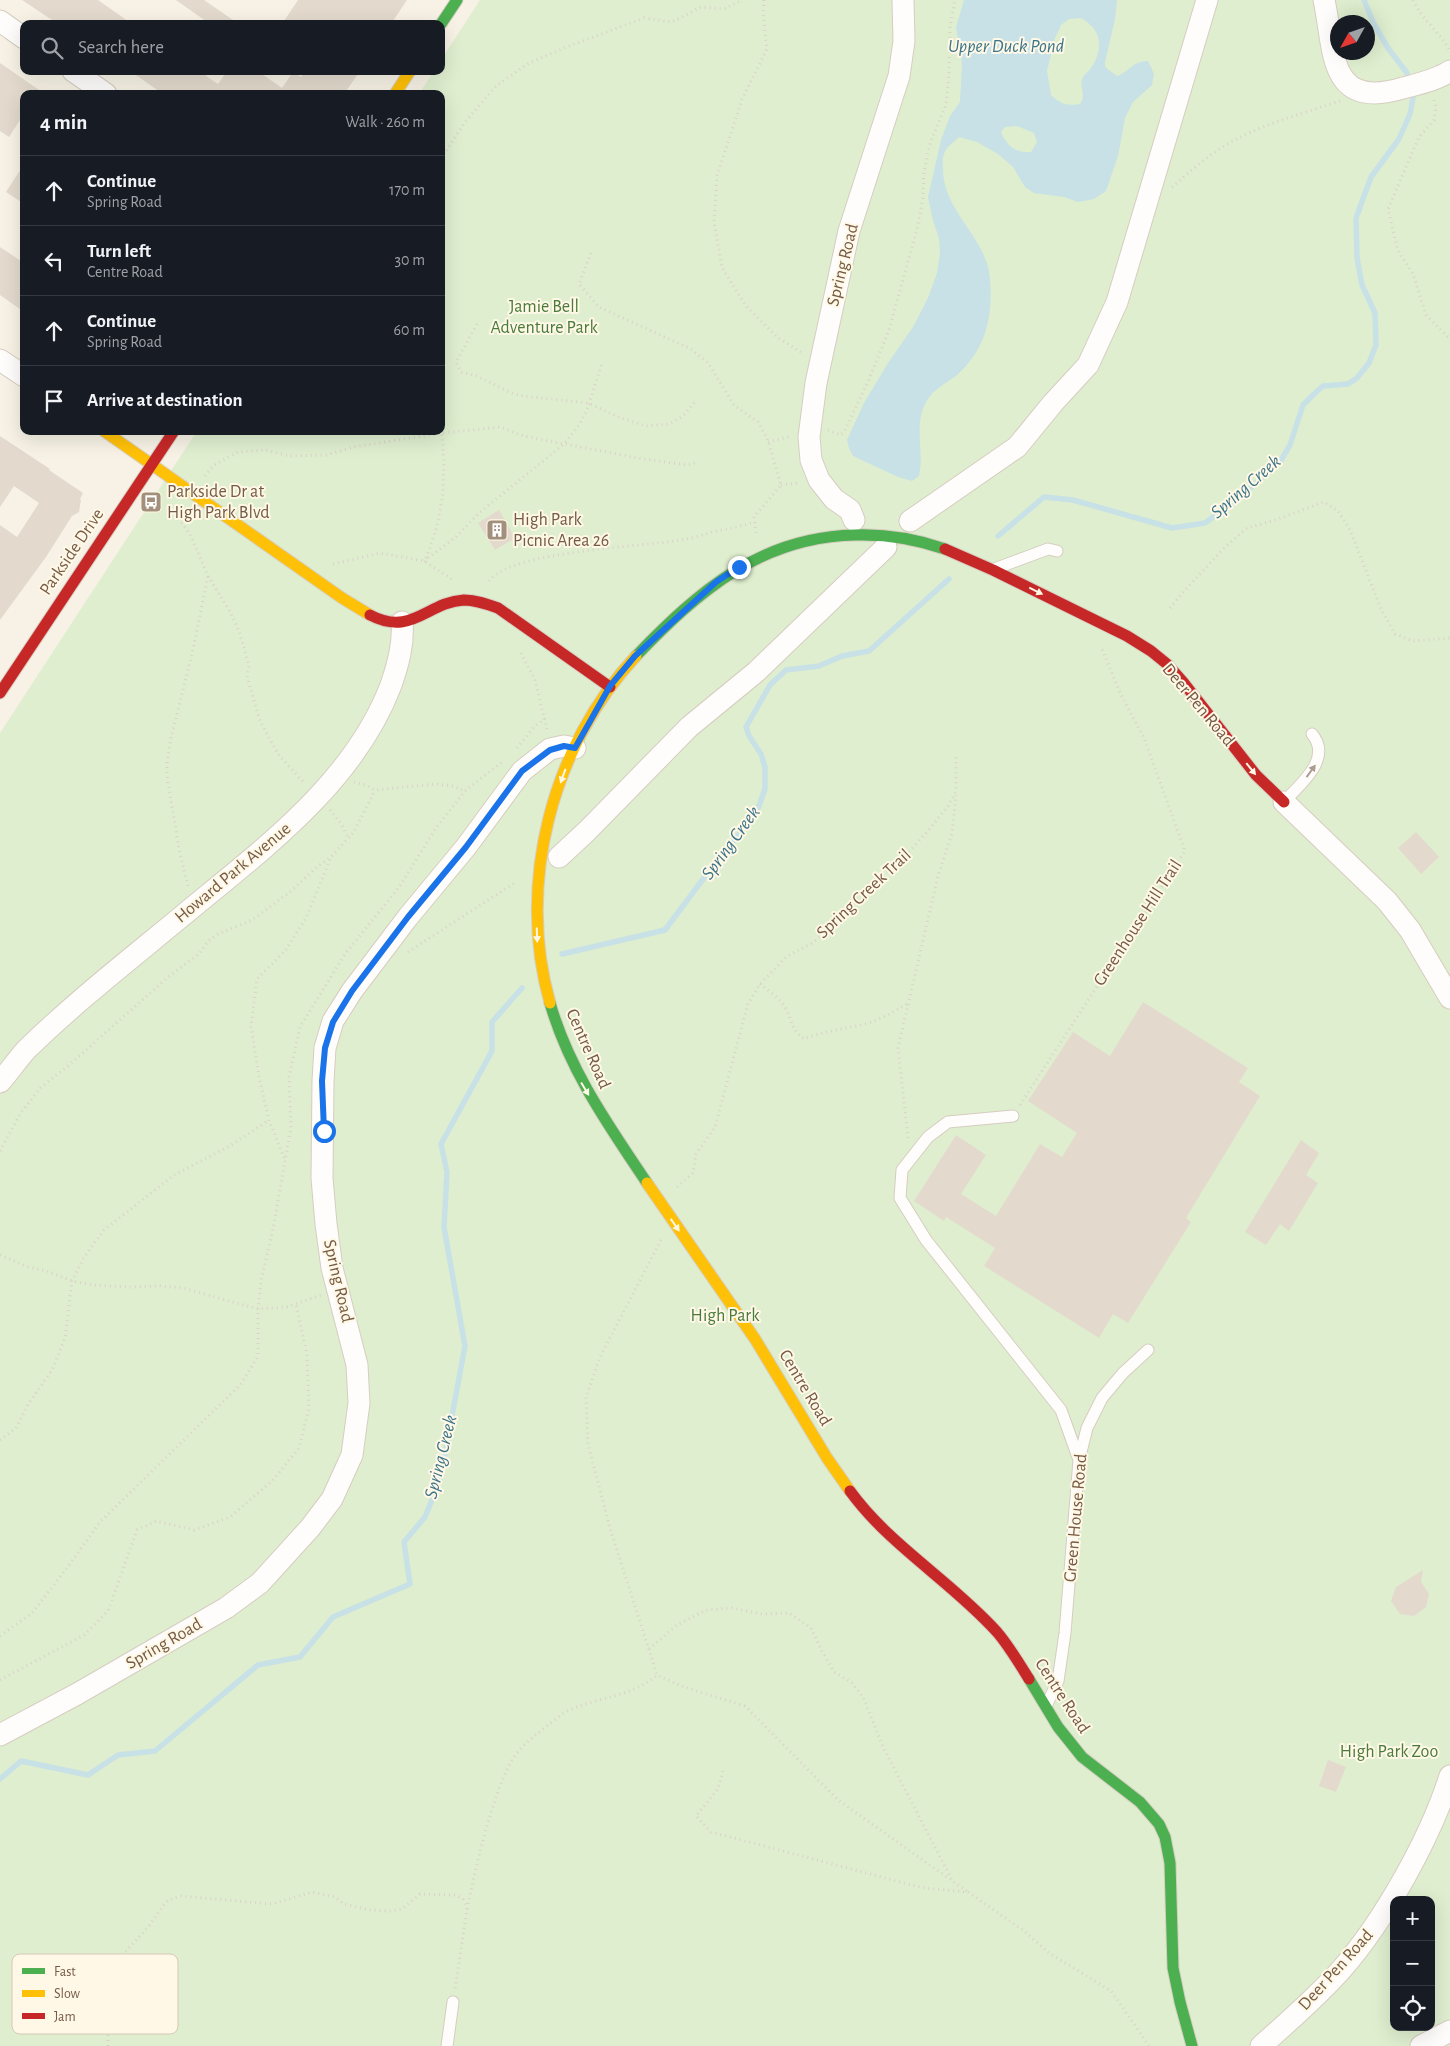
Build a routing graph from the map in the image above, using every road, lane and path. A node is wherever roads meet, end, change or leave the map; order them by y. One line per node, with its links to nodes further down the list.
1 (742, 0): 20 (path)
2 (764, 0): 26 (path)
3 (902, 0): 26 (street, Spring Road)
4 (955, 0): 31 (path)
5 (1207, 0): 21 (street)
6 (1324, 0): 19 (street)
7 (1413, 0): 12 (path)
8 (454, 1): 9 (street)
9 (443, 20)
10 (0, 21): 11 (street)
11 (20, 35)
12 (1450, 51)
13 (1450, 71): 16 (street)
14 (79, 75): 17 (street)
15 (407, 75): 18 (street)
16 (1425, 81): 19 (street); 24 (path)
17 (100, 90)
18 (398, 90)
19 (1364, 92): 21 (path)
20 (445, 153)
21 (1144, 209): 43 (street)
22 (591, 253): 42 (path)
23 (477, 324): 30 (path)
24 (1450, 339)
25 (0, 360): 28 (street)
26 (820, 361): 31 (street, Spring Road)
27 (602, 363): 30 (path)
28 (20, 373)
29 (695, 402): 30 (path)
30 (588, 403): 37 (path)
31 (812, 423): 44 (street, Spring Road)
32 (445, 433): 37 (path)
33 (110, 435): 39 (street)
34 (171, 435): 39 (street, Parkside Drive)
35 (429, 435): 40 (path)
36 (442, 435): 48 (path)
37 (564, 444): 38 (path); 48 (path)
38 (698, 462)
39 (151, 465): 55 (street); 60 (street, Parkside Drive)
40 (204, 476)
41 (169, 507): 51 (path)
42 (754, 522): 45 (path); 53 (path)
43 (910, 522)
44 (856, 528): 50 (street, Deer Pen Road); 59 (street)
45 (757, 535)
46 (886, 547): 72 (street)
47 (1057, 551): 50 (lane)
48 (424, 561): 49 (path); 52 (path)
49 (325, 566)
50 (992, 570): 69 (street, Deer Pen Road, one-way to 69)
51 (208, 576): 68 (path); 74 (path)
52 (454, 581)
53 (487, 584)
54 (1170, 608): 56 (path)
55 (402, 622): 59 (street); 65 (street, Howard Park Avenue)
56 (1450, 638)
57 (1099, 644): 80 (path, Greenhouse Hill Trail)
58 (519, 650): 61 (path)
59 (610, 686): 63 (street, Centre Road)
60 (0, 693)
61 (548, 734)
62 (1312, 734): 69 (lane, one-way to 62)
63 (575, 748): 75 (street, Spring Road); 85 (street, Centre Road, one-way to 85)
64 (956, 755): 67 (path)
65 (335, 777): 66 (path); 68 (street, Howard Park Avenue)
66 (375, 790): 70 (path); 84 (path)
67 (956, 791): 76 (path, Spring Creek Trail); 78 (path)
68 (317, 796): 70 (path); 74 (street, Howard Park Avenue)
69 (1284, 802): 77 (street, Deer Pen Road)
70 (348, 839): 71 (path)
71 (331, 856): 81 (path); 82 (path)
72 (559, 857)
73 (523, 878): 75 (path)
74 (198, 903): 79 (street, Howard Park Avenue)
75 (375, 962): 89 (street, Spring Road)
76 (760, 984): 78 (path); 85 (path, Spring Creek Trail)
77 (1450, 998)
78 (908, 1004): 83 (path)
79 (0, 1082)
80 (1013, 1116): 83 (lane)
81 (269, 1120): 84 (path); 88 (path)
82 (0, 1152)
83 (912, 1157): 94 (lane)
84 (285, 1160): 91 (path)
85 (660, 1203): 86 (street, Centre Road)
86 (673, 1222): 96 (path); 99 (street, Centre Road, one-way to 99)
87 (0, 1255): 88 (path)
88 (72, 1281): 91 (path); 93 (path)
89 (338, 1290): 90 (path); 100 (street, Spring Road)
90 (296, 1304): 91 (path); 98 (path)
91 (258, 1309): 95 (path)
92 (1148, 1350): 94 (lane, Green House Road)
93 (0, 1440)
94 (1079, 1460): 99 (lane, Green House Road)
95 (0, 1636)
96 (650, 1649): 97 (path); 103 (path)
97 (657, 1675): 103 (path); 105 (path)
98 (0, 1680)
99 (1046, 1706): 111 (street, Centre Road)
100 (0, 1735)
101 (723, 1771): 104 (path)
102 (1450, 1776): 112 (street, Deer Pen Road)
103 (952, 1880): 104 (path)
104 (968, 1892): 110 (path)
105 (467, 1910): 106 (path); 107 (path)
106 (123, 1954)
107 (453, 2002): 109 (lane)
108 (1450, 2031): 113 (street)
109 (447, 2046)
110 (1149, 2046)
111 (1192, 2046)
112 (1261, 2046)
113 (1422, 2046)

